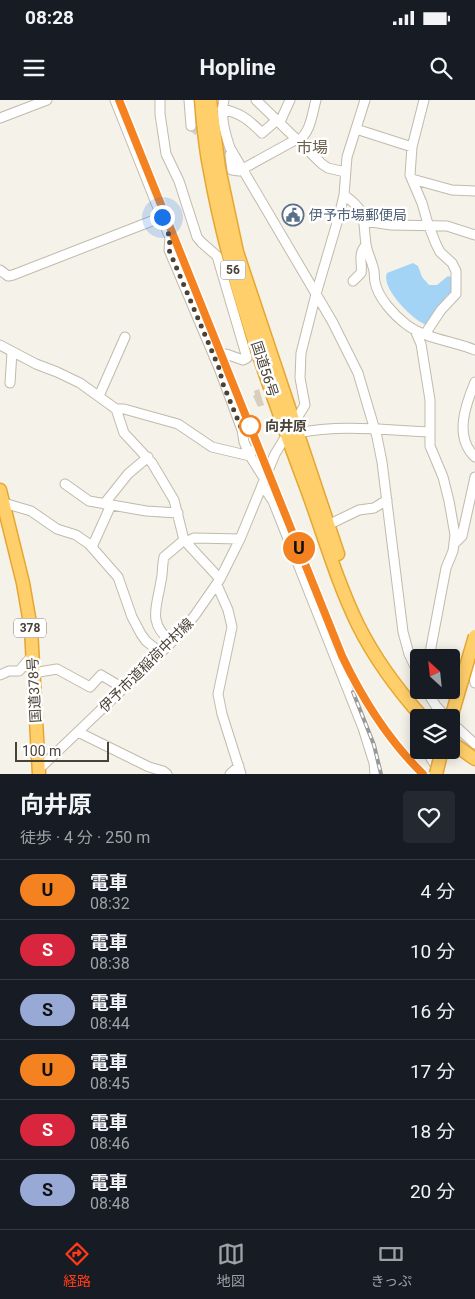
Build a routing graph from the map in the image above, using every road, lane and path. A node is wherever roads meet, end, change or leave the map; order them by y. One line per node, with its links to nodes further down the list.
1 (47, 100): 13 (street)
2 (115, 100): 25 (street)
3 (160, 100): 40 (street)
4 (189, 100): 15 (street)
5 (200, 100): 46 (highway, 国道56号 / 56)
6 (210, 100): 46 (highway, 国道56号 / 56)
7 (256, 100): 14 (street)
8 (290, 100): 14 (street)
9 (316, 100): 17 (street)
10 (365, 100): 16 (street, 伊予市道稲荷中村線)
11 (424, 100): 18 (street)
12 (223, 105): 14 (street); 20 (street)
13 (0, 118)
14 (279, 121): 17 (street)
15 (192, 126)
16 (356, 129): 18 (street); 21 (street, 伊予市道稲荷中村線)
17 (298, 140): 20 (street); 21 (street)
18 (412, 147): 22 (street)
19 (230, 155): 20 (street)
20 (243, 170): 32 (street)
21 (345, 172): 24 (street, 伊予市道稲荷中村線)
22 (412, 180): 23 (street); 27 (street)
23 (475, 191)
24 (344, 195): 26 (street); 32 (street, 伊予市道稲荷中村線)
25 (162, 217): 30 (street); 40 (street)
26 (365, 221): 27 (street); 29 (street)
27 (428, 224): 28 (street); 34 (street)
28 (475, 235)
29 (366, 245): 31 (street); 33 (street)
30 (0, 270)
31 (353, 281)
32 (316, 294): 45 (street); 46 (street, 伊予市道稲荷中村線)
33 (416, 330): 34 (street); 47 (street)
34 (425, 334): 38 (street)
35 (125, 337): 43 (street)
36 (475, 342): 38 (street)
37 (0, 346): 39 (street)
38 (470, 348)
39 (12, 352): 42 (street); 43 (street)
40 (214, 357): 48 (street)
41 (475, 382): 49 (street)
42 (10, 383)
43 (99, 396): 44 (street)
44 (116, 409): 48 (street); 50 (street)
45 (375, 428): 46 (street); 47 (street); 55 (street)
46 (292, 430): 52 (street, 伊予市道稲荷中村線); 59 (highway, 国道56号 / 56); 76 (highway, 国道56号 / 56)
47 (430, 432): 62 (street)
48 (250, 456): 52 (street)
49 (475, 457)
50 (148, 458): 57 (street); 58 (street)
51 (475, 477): 62 (street)
52 (263, 481): 60 (street, 伊予市道稲荷中村線); 97 (street)
53 (64, 484): 57 (street)
54 (0, 490): 56 (highway, 国道378号 / 378)
55 (386, 500): 59 (street); 70 (street)
56 (2, 503): 63 (street); 69 (highway, 国道378号 / 378)
57 (108, 504): 58 (street); 63 (street)
58 (178, 513): 61 (street)
59 (328, 525): 76 (highway, 国道56号 / 56)
60 (240, 539): 61 (street); 64 (street, 伊予市道稲荷中村線)
61 (185, 541): 64 (street); 66 (street)
62 (455, 544): 67 (street)
63 (92, 547): 68 (street)
64 (218, 582): 66 (street, 伊予市道稲荷中村線); 93 (street)
65 (475, 636): 84 (highway, bridge)
66 (172, 642): 68 (street, 伊予市道稲荷中村線)
67 (431, 649)
68 (160, 652): 78 (street, 伊予市道稲荷中村線)
69 (32, 656): 74 (highway, 国道378号 / 378); 75 (street)
70 (410, 656)
71 (475, 658): 73 (street)
72 (460, 668): 73 (street)
73 (473, 672): 77 (street)
74 (33, 673): 78 (street); 94 (highway, 国道378号 / 378)
75 (0, 675)
76 (392, 681): 81 (highway, 国道56号 / 56)
77 (475, 683)
78 (123, 688): 86 (street, 伊予市道稲荷中村線)
79 (432, 699): 80 (street)
80 (436, 706): 82 (street); 83 (street)
81 (416, 709)
82 (433, 709)
83 (439, 709)
84 (454, 709)
85 (460, 729): 87 (street)
86 (78, 732): 92 (street); 94 (street, 伊予市道稲荷中村線)
87 (475, 744)
88 (460, 748): 91 (highway)
89 (432, 759): 99 (street)
90 (440, 759): 98 (highway, bridge)
91 (475, 759)
92 (147, 770): 95 (street)
93 (240, 770): 96 (street)
94 (38, 772)
95 (167, 774)
96 (230, 774)
97 (375, 774)
98 (436, 774)
99 (441, 774)

